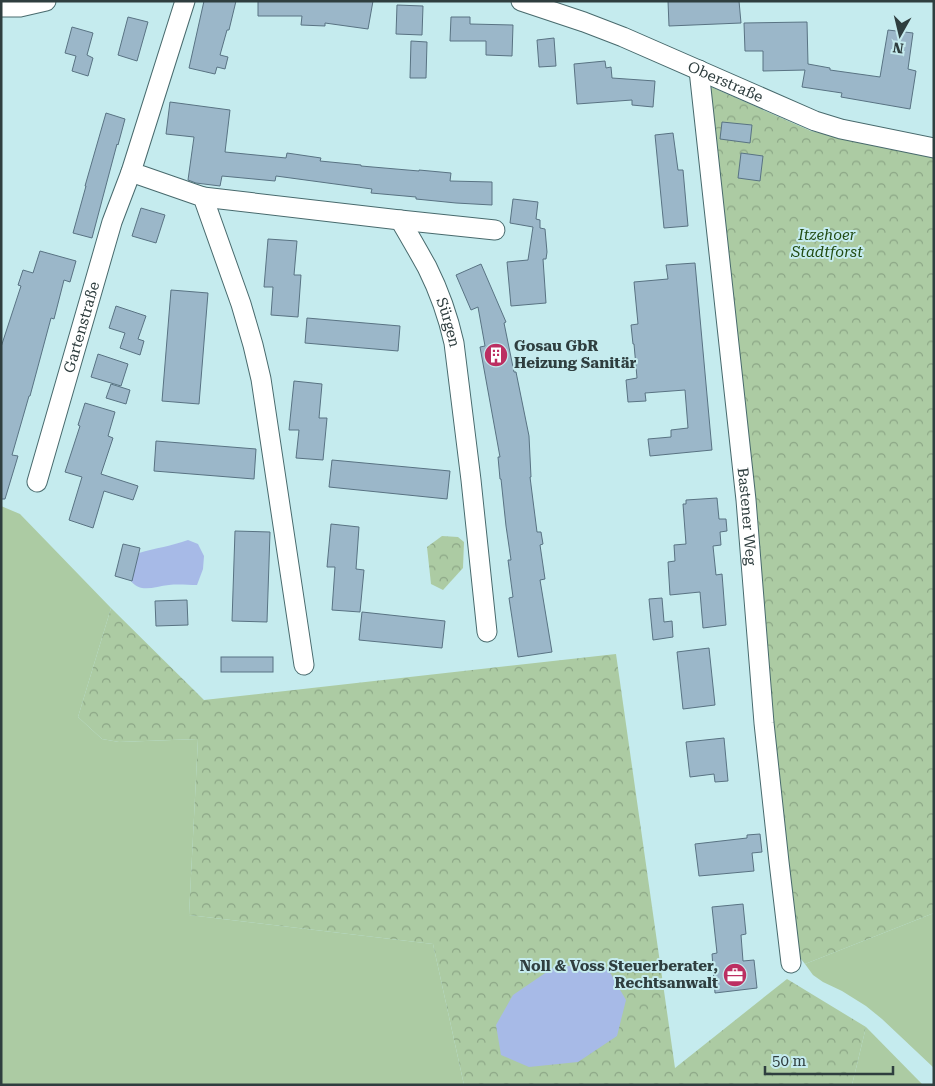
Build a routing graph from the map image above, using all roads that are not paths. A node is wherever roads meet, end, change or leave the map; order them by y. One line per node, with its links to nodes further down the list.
1 (46, 1): 4 (street)
2 (186, 1): 7 (street)
3 (521, 1): 5 (street, Oberstraße)
4 (1, 6)
5 (699, 70): 6 (street, Oberstraße); 14 (street, Bastener Weg)
6 (934, 148)
7 (132, 172): 8 (street); 11 (street, Gartenstraße)
8 (203, 197): 9 (street); 13 (street)
9 (400, 220): 10 (street); 12 (street, Sürgen)
10 (495, 230)
11 (37, 482)
12 (487, 632)
13 (304, 665)
14 (791, 963)

